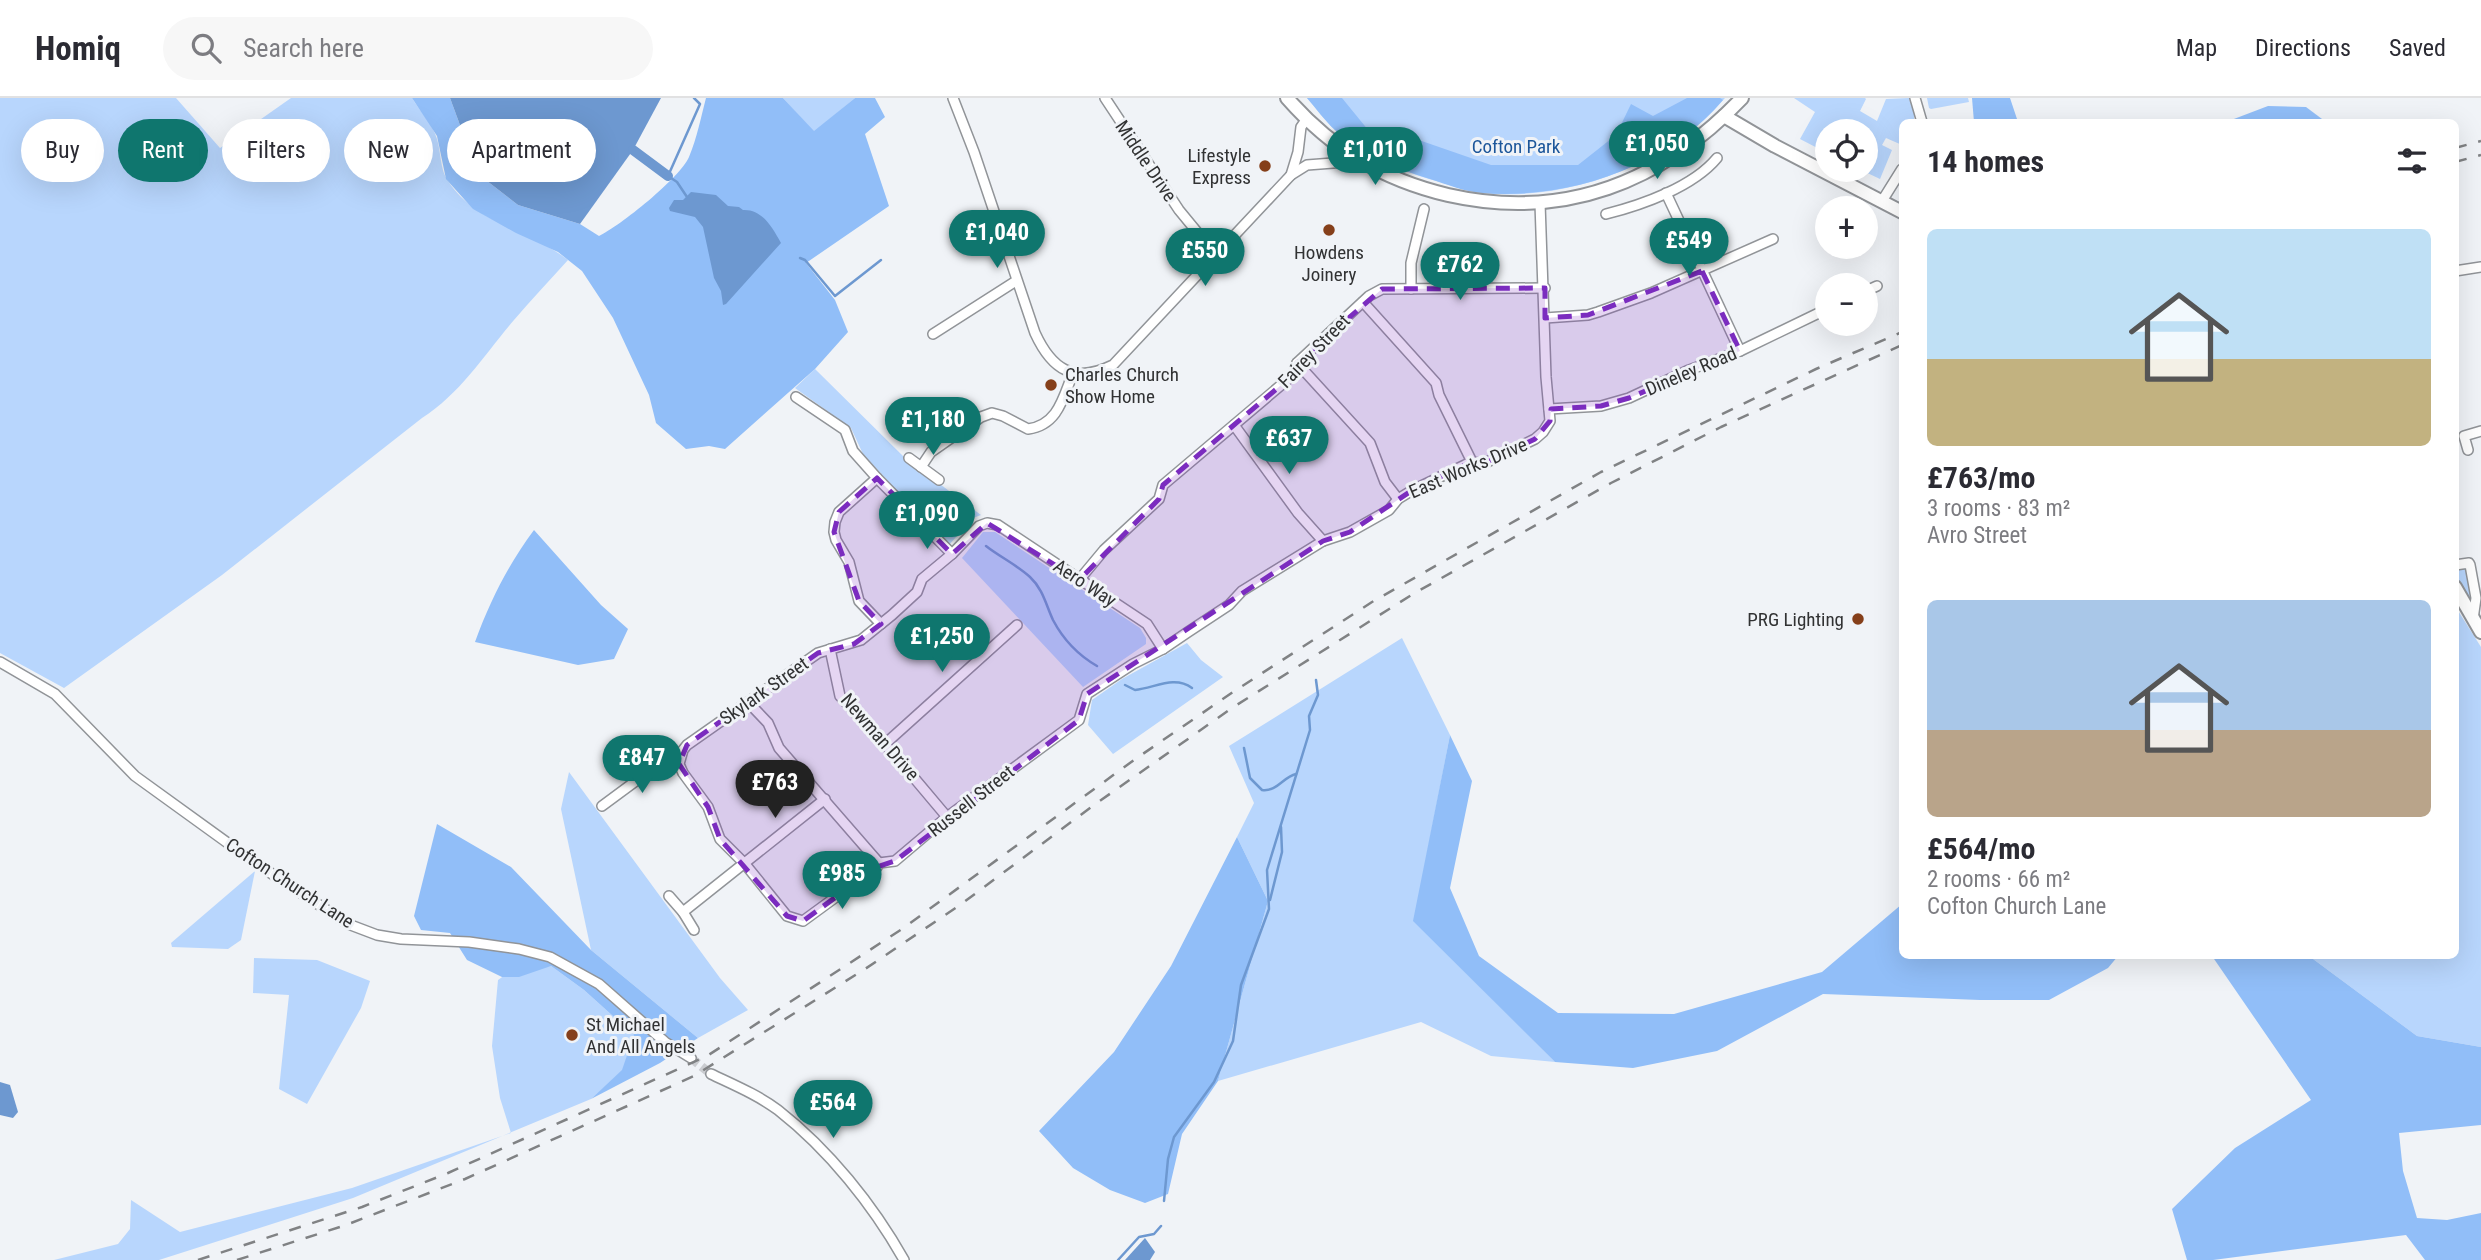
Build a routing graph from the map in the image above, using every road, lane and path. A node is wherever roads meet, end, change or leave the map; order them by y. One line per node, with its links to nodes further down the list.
1 (953, 98): 26 (street)
2 (1105, 98): 22 (street, Middle Drive)
3 (1287, 98): 8 (main road)
4 (1742, 98): 6 (main road)
5 (1915, 98): 7 (street)
6 (1724, 116): 16 (main road); 17 (main road)
7 (1921, 119)
8 (1306, 120): 9 (street); 11 (main road)
9 (1298, 152): 12 (street); 14 (street)
10 (1717, 158): 15 (street)
11 (1359, 161): 12 (street); 17 (main road)
12 (1319, 163): 14 (street)
13 (1899, 174): 16 (street)
14 (1291, 175): 22 (street)
15 (1666, 193): 20 (street); 25 (street)
16 (1882, 201): 19 (main road)
17 (1541, 203): 27 (street, East Works Drive)
18 (1424, 209): 28 (street)
19 (1899, 210)
20 (1606, 214)
21 (1773, 239): 25 (street)
22 (1216, 255): 35 (street)
23 (2481, 267): 24 (street)
24 (2459, 270)
25 (1702, 271): 31 (street); 33 (street)
26 (1016, 281): 32 (street); 35 (street)
27 (1545, 288): 28 (street, Fairey Street); 31 (street, East Works Drive)
28 (1411, 289): 29 (street, Fairey Street)
29 (1363, 302): 34 (street, Fairey Street); 42 (street)
30 (1815, 316): 33 (street, Dineley Road)
31 (1545, 318): 37 (street, East Works Drive)
32 (933, 334)
33 (1740, 351): 37 (street, Dineley Road)
34 (1297, 363): 38 (street, Fairey Street); 46 (street)
35 (1073, 373): 43 (street)
36 (796, 397): 44 (street)
37 (1549, 409): 42 (street, East Works Drive)
38 (1234, 425): 48 (street); 51 (street, Fairey Street)
39 (2481, 431): 40 (street)
40 (2468, 450)
41 (909, 458): 43 (street)
42 (1472, 462): 46 (street, East Works Drive)
43 (921, 467): 45 (street)
44 (877, 478): 49 (street); 54 (street)
45 (939, 480)
46 (1398, 499): 48 (street, East Works Drive)
47 (998, 525): 49 (street, Skylark Street); 51 (street, Aero Way)
48 (1323, 541): 58 (street, East Works Drive)
49 (952, 554): 54 (street, Skylark Street)
50 (2459, 564): 53 (street)
51 (1079, 580): 58 (street, Aero Way)
52 (2459, 594): 53 (main road)
53 (2473, 619): 56 (main road)
54 (881, 624): 57 (street, Skylark Street)
55 (1017, 625): 61 (street)
56 (2481, 632)
57 (830, 649): 60 (street, Skylark Street); 61 (street, Newman Drive)
58 (1163, 649): 65 (street, Russell Street)
59 (0, 662): 71 (street, Cofton Church Lane)
60 (748, 702): 62 (street, Skylark Street); 63 (street)
61 (885, 744): 65 (street, Newman Drive)
62 (679, 764): 64 (street); 67 (street)
63 (825, 799): 66 (street); 67 (street)
64 (603, 806)
65 (947, 817): 66 (street, Russell Street)
66 (879, 863): 67 (street, Russell Street)
67 (745, 864): 69 (street)
68 (669, 896): 69 (street)
69 (683, 912): 70 (street)
70 (694, 930)
71 (691, 1058)
72 (711, 1074): 73 (street)
73 (904, 1260)

